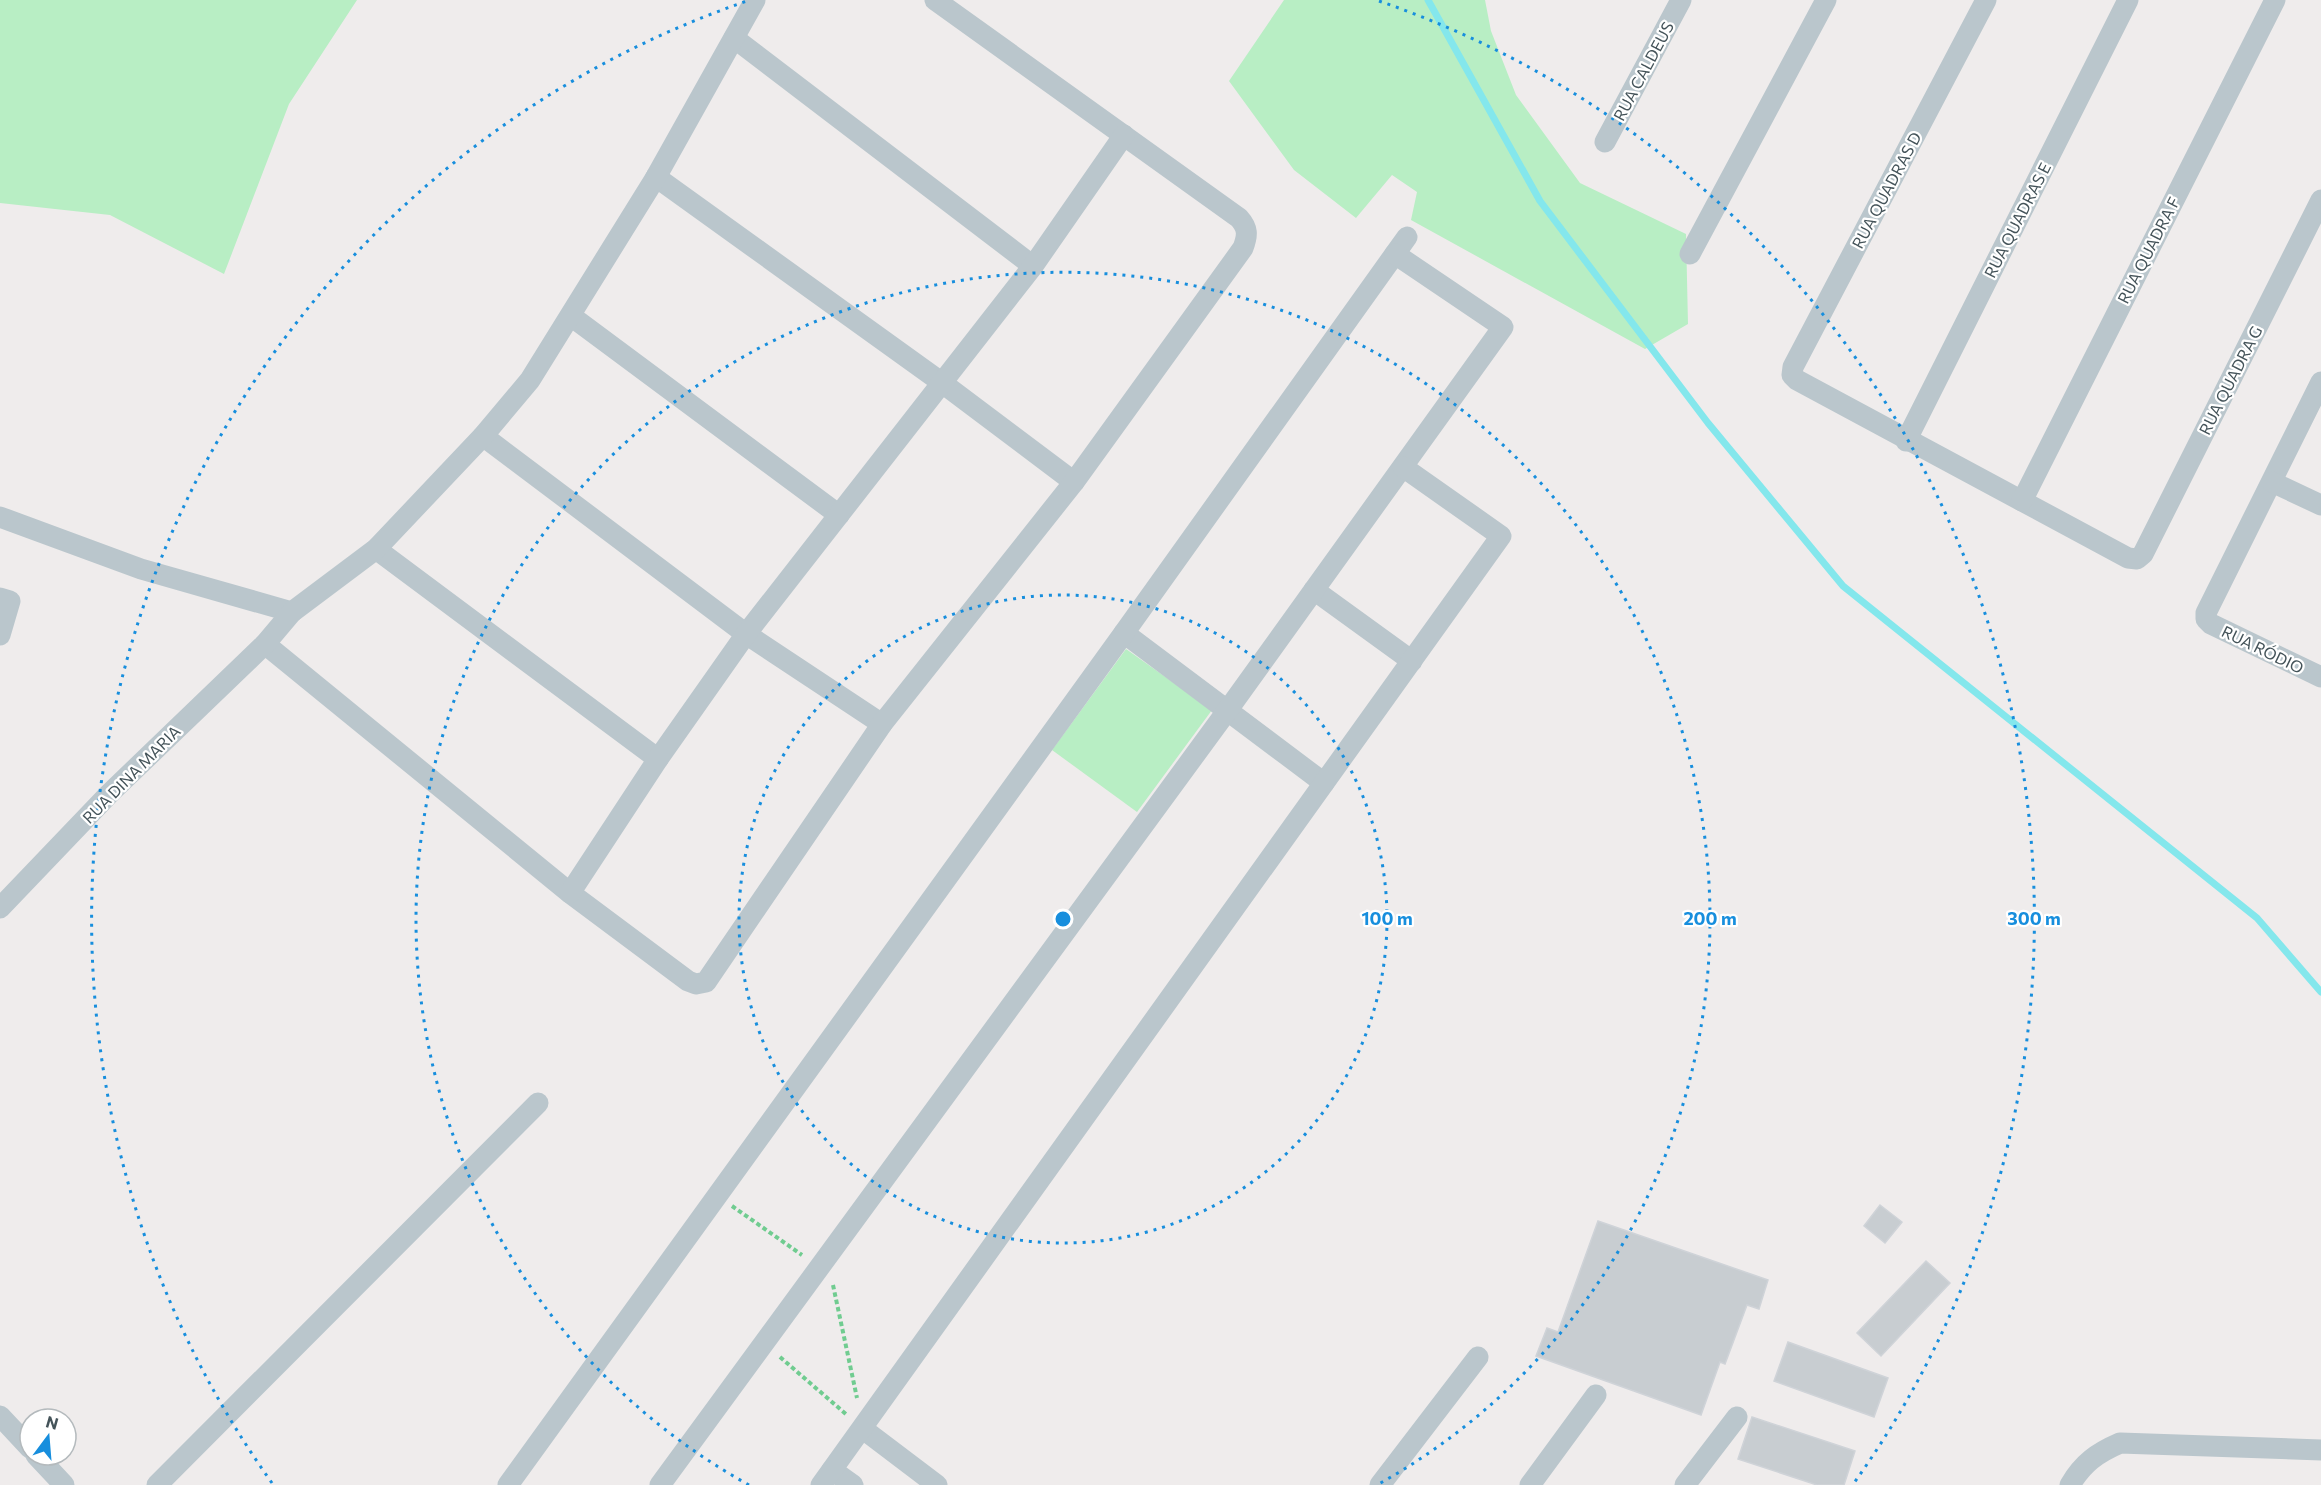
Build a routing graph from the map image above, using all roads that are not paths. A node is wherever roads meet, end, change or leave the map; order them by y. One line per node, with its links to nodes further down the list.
1 (755, 0): 8 (street, RUA DINA MARIA)
2 (1681, 0): 10 (street, RUA CALDEUS)
3 (1826, 0): 13 (street)
4 (1986, 0): 19 (street, RUA QUADRAS D)
5 (2128, 0): 19 (street, RUA QUADRAS E)
6 (2275, 0): 23 (street, RUA QUADRA F)
7 (937, 1): 9 (street)
8 (735, 38): 11 (street, RUA DINA MARIA); 14 (street)
9 (1124, 135): 14 (street); 21 (street)
10 (1605, 142)
11 (656, 177): 15 (street, RUA DINA MARIA); 16 (street)
12 (2321, 200): 23 (street, RUA QUADRA G)
13 (1690, 254)
14 (1033, 266): 16 (street)
15 (572, 316): 18 (street, RUA DINA MARIA); 25 (street)
16 (941, 382): 21 (street); 25 (street)
17 (2321, 382): 22 (street)
18 (483, 436): 27 (street, RUA DINA MARIA); 32 (street)
19 (1906, 441): 23 (street)
20 (1403, 467): 28 (street); 31 (street); 35 (street)
21 (1074, 482): 38 (street)
22 (2272, 482): 24 (street); 36 (street, RUA RÓDIO)
23 (2022, 501)
24 (2321, 505)
25 (839, 515): 32 (street)
26 (0, 517): 30 (street)
27 (376, 549): 30 (street, RUA DINA MARIA); 39 (street)
28 (1314, 590): 35 (street); 37 (street)
29 (0, 598): 33 (street)
30 (292, 612): 34 (street, RUA DINA MARIA)
31 (1124, 633): 37 (street); 55 (street)
32 (747, 634): 38 (street); 39 (street)
33 (0, 635)
34 (266, 644): 41 (street); 42 (street, RUA DINA MARIA)
35 (1412, 661): 40 (street)
36 (2321, 677)
37 (1227, 711): 40 (street); 56 (street)
38 (882, 724): 41 (street)
39 (658, 759): 41 (street)
40 (1324, 783): 48 (street)
41 (570, 892)
42 (0, 908)
43 (538, 1103): 54 (street)
44 (1478, 1357): 59 (street)
45 (1596, 1395): 60 (street)
46 (0, 1416): 49 (street)
47 (1737, 1417): 61 (street)
48 (863, 1429): 52 (street); 58 (street)
49 (18, 1435)
50 (2321, 1450): 62 (street)
51 (47, 1467): 53 (street)
52 (826, 1477): 57 (street)
53 (64, 1485)
54 (157, 1485)
55 (508, 1485)
56 (660, 1485)
57 (853, 1485)
58 (937, 1485)
59 (1380, 1485)
60 (1530, 1485)
61 (1685, 1485)
62 (2070, 1485)

